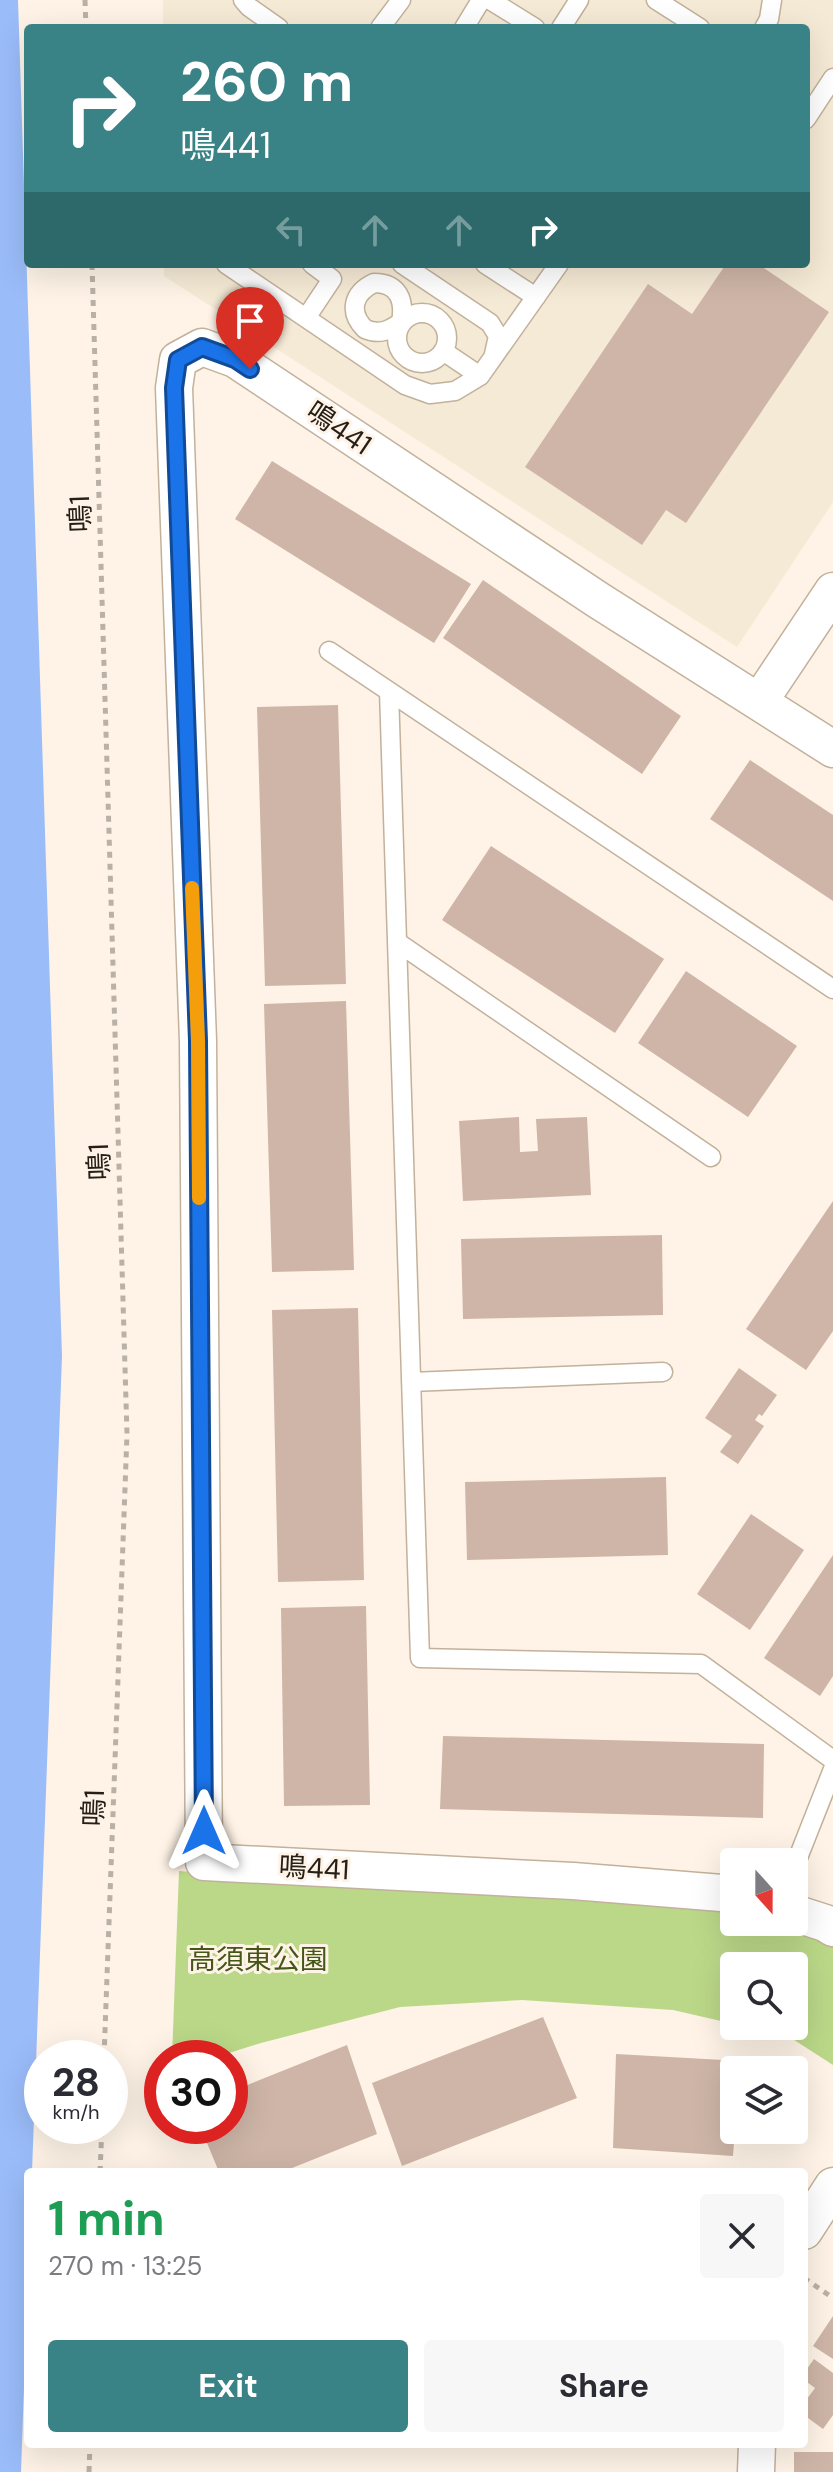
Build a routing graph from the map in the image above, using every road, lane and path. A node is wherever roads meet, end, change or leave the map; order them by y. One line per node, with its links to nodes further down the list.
1 (85, 0): 9 (path)
2 (243, 0): 10 (lane)
3 (401, 0): 11 (lane)
4 (481, 0): 12 (lane)
5 (490, 0): 13 (lane)
6 (579, 0): 14 (lane)
7 (656, 0): 15 (lane)
8 (772, 0): 16 (lane)
9 (86, 24)
10 (273, 24)
11 (383, 24)
12 (466, 24)
13 (529, 24)
14 (564, 24)
15 (694, 24)
16 (766, 24)
17 (833, 78): 18 (lane)
18 (810, 106)
19 (92, 268): 49 (path, 鳴1)
20 (317, 268): 26 (lane)
21 (408, 268): 31 (lane)
22 (491, 268): 25 (lane)
23 (556, 268): 25 (lane)
24 (247, 270): 26 (lane)
25 (536, 297): 31 (lane)
26 (306, 318): 29 (lane)
27 (401, 322): 28 (lane); 28 (lane); 30 (lane); 30 (lane)
28 (365, 329): 29 (lane)
29 (350, 348): 32 (lane)
30 (443, 351): 32 (lane)
31 (494, 357): 32 (lane)
32 (480, 376)
33 (833, 591): 36 (street)
34 (329, 651): 35 (lane)
35 (389, 691): 38 (lane); 39 (lane)
36 (759, 702): 37 (street, 鳴441); 46 (street, 鳴441)
37 (833, 749)
38 (397, 942): 40 (lane); 42 (lane)
39 (833, 989)
40 (711, 1157)
41 (663, 1372): 42 (lane)
42 (411, 1382): 43 (lane)
43 (833, 1760)
44 (833, 1769): 45 (lane)
45 (802, 1848)
46 (720, 1893)
47 (808, 1918): 48 (street)
48 (833, 1928)
49 (105, 2040)
50 (101, 2144): 51 (path)
51 (100, 2168)
52 (833, 2186): 53 (street)
53 (808, 2225)
54 (808, 2281): 55 (path)
55 (833, 2298)
56 (90, 2448): 58 (path)
57 (757, 2448): 59 (street)
58 (89, 2472)
59 (756, 2472)

